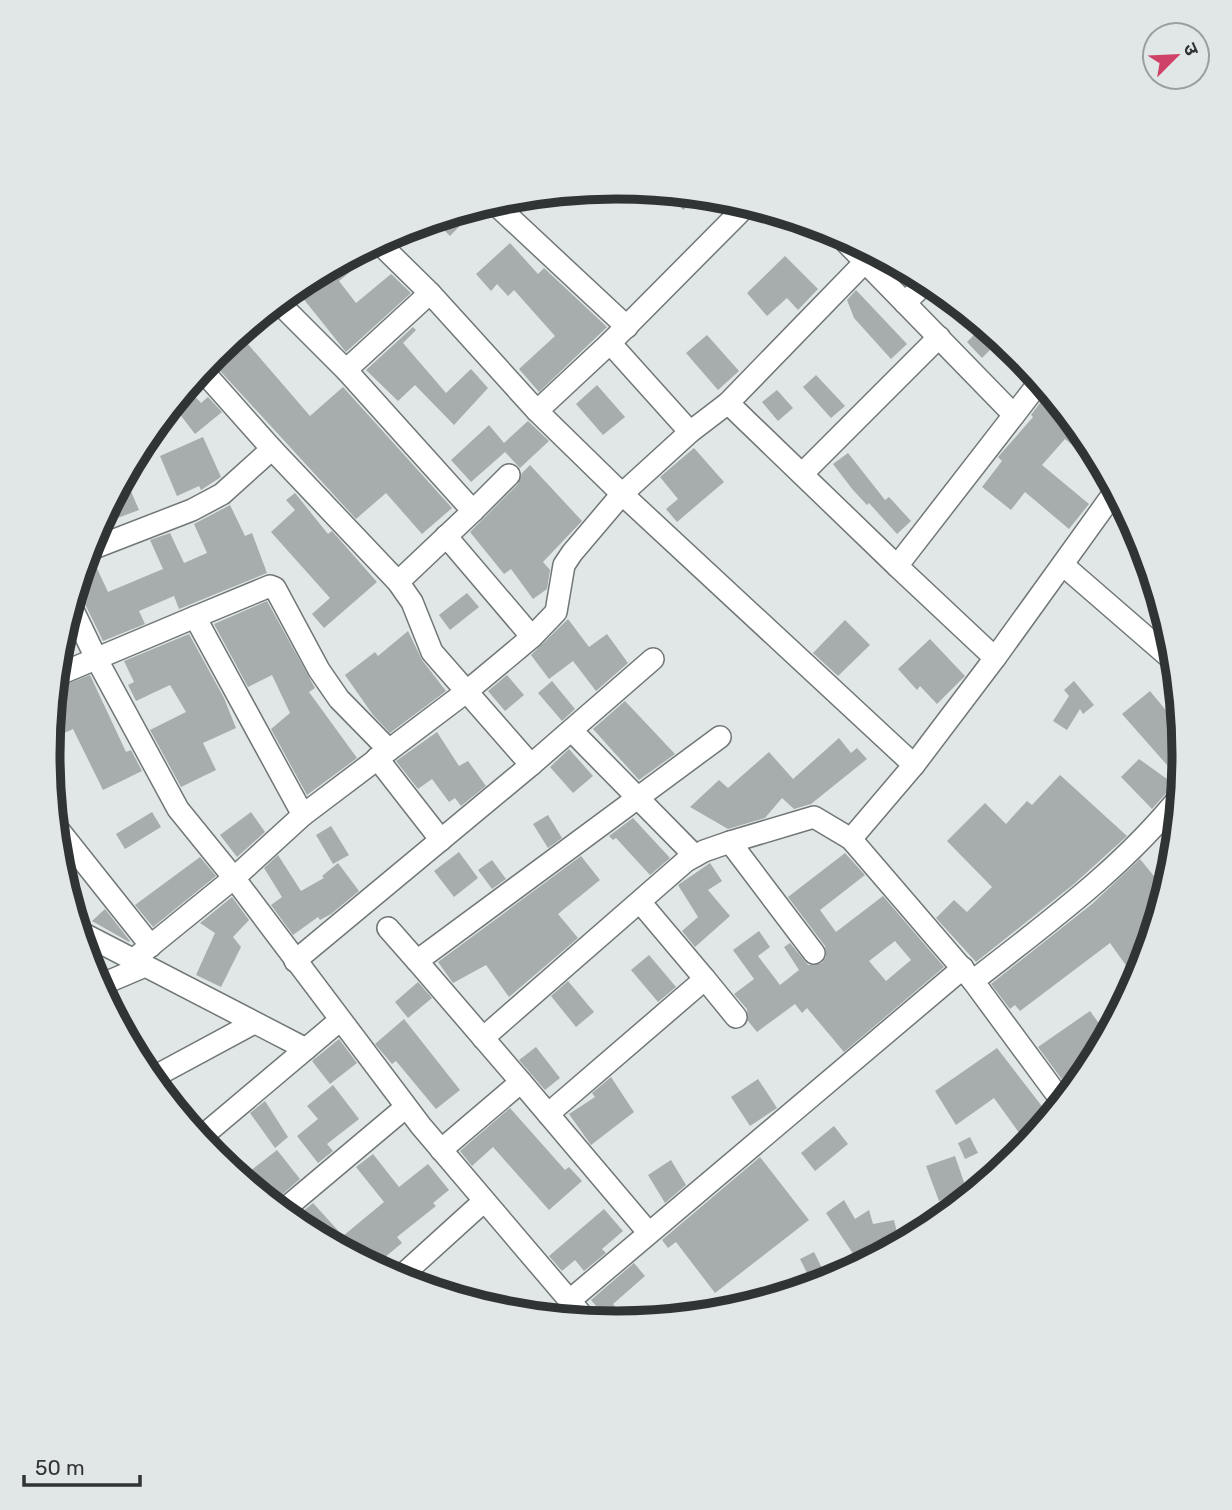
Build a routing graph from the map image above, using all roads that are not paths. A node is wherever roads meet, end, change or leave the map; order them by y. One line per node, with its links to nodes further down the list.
1 (502, 210): 10 (street)
2 (740, 212): 10 (street)
3 (385, 249): 7 (street)
4 (856, 253): 5 (street)
5 (864, 262): 8 (street); 16 (street)
6 (919, 289): 8 (street)
7 (430, 293): 13 (street); 17 (street)
8 (905, 303): 11 (street)
9 (284, 308): 13 (street)
10 (627, 327): 12 (street)
11 (939, 338): 18 (street); 21 (street)
12 (610, 343): 17 (street); 19 (street)
13 (346, 370): 25 (street)
14 (208, 377): 20 (street)
15 (1034, 389): 18 (street)
16 (728, 403): 19 (street); 21 (street)
17 (537, 411): 23 (street)
18 (1014, 415): 29 (street)
19 (690, 432): 23 (street)
20 (272, 449): 27 (street); 30 (street)
21 (802, 474): 29 (street)
22 (509, 475): 25 (street)
23 (622, 494): 33 (street); 44 (street)
24 (1110, 499): 28 (street)
25 (474, 511): 26 (street)
26 (446, 536): 30 (street); 33 (street)
27 (101, 545)
28 (1063, 565): 34 (street); 36 (street)
29 (897, 566): 36 (street)
30 (398, 582): 39 (street)
31 (195, 617): 35 (street); 42 (street); 47 (street)
32 (77, 618): 35 (street)
33 (532, 637): 39 (street)
34 (1163, 652)
35 (96, 658): 38 (street); 53 (street)
36 (995, 658): 44 (street)
37 (653, 659): 40 (street)
38 (66, 671)
39 (466, 692): 42 (street); 43 (street)
40 (572, 731): 43 (street); 45 (street)
41 (720, 737): 45 (street)
42 (383, 754): 47 (street); 49 (street)
43 (531, 765): 49 (street)
44 (914, 765): 48 (street)
45 (636, 799): 52 (street); 60 (street)
46 (1170, 809): 61 (street)
47 (303, 815): 53 (street)
48 (851, 839): 50 (street); 61 (street)
49 (441, 840): 59 (street)
50 (730, 842): 52 (street); 57 (street)
51 (66, 843): 58 (street)
52 (695, 856): 54 (street)
53 (234, 878): 58 (street); 59 (street)
54 (640, 902): 62 (street); 67 (street)
55 (388, 928): 60 (street)
56 (90, 936): 58 (street)
57 (814, 953)
58 (143, 957): 63 (street); 66 (street)
59 (295, 961): 65 (street)
60 (417, 961): 67 (street)
61 (968, 974): 71 (street); 78 (street)
62 (705, 979): 64 (street); 73 (street)
63 (107, 980)
64 (736, 1017)
65 (339, 1021): 68 (street); 72 (street)
66 (254, 1023): 68 (street); 69 (street)
67 (483, 1038): 70 (street)
68 (306, 1049): 74 (street)
69 (160, 1074)
70 (521, 1082): 73 (street); 75 (street)
71 (1057, 1095)
72 (406, 1107): 75 (street); 77 (street)
73 (548, 1114): 78 (street)
74 (207, 1132)
75 (441, 1150): 76 (street)
76 (483, 1202): 79 (street); 80 (street)
77 (289, 1205)
78 (648, 1232): 80 (street)
79 (407, 1271)
80 (569, 1301): 81 (street)
81 (577, 1310)

